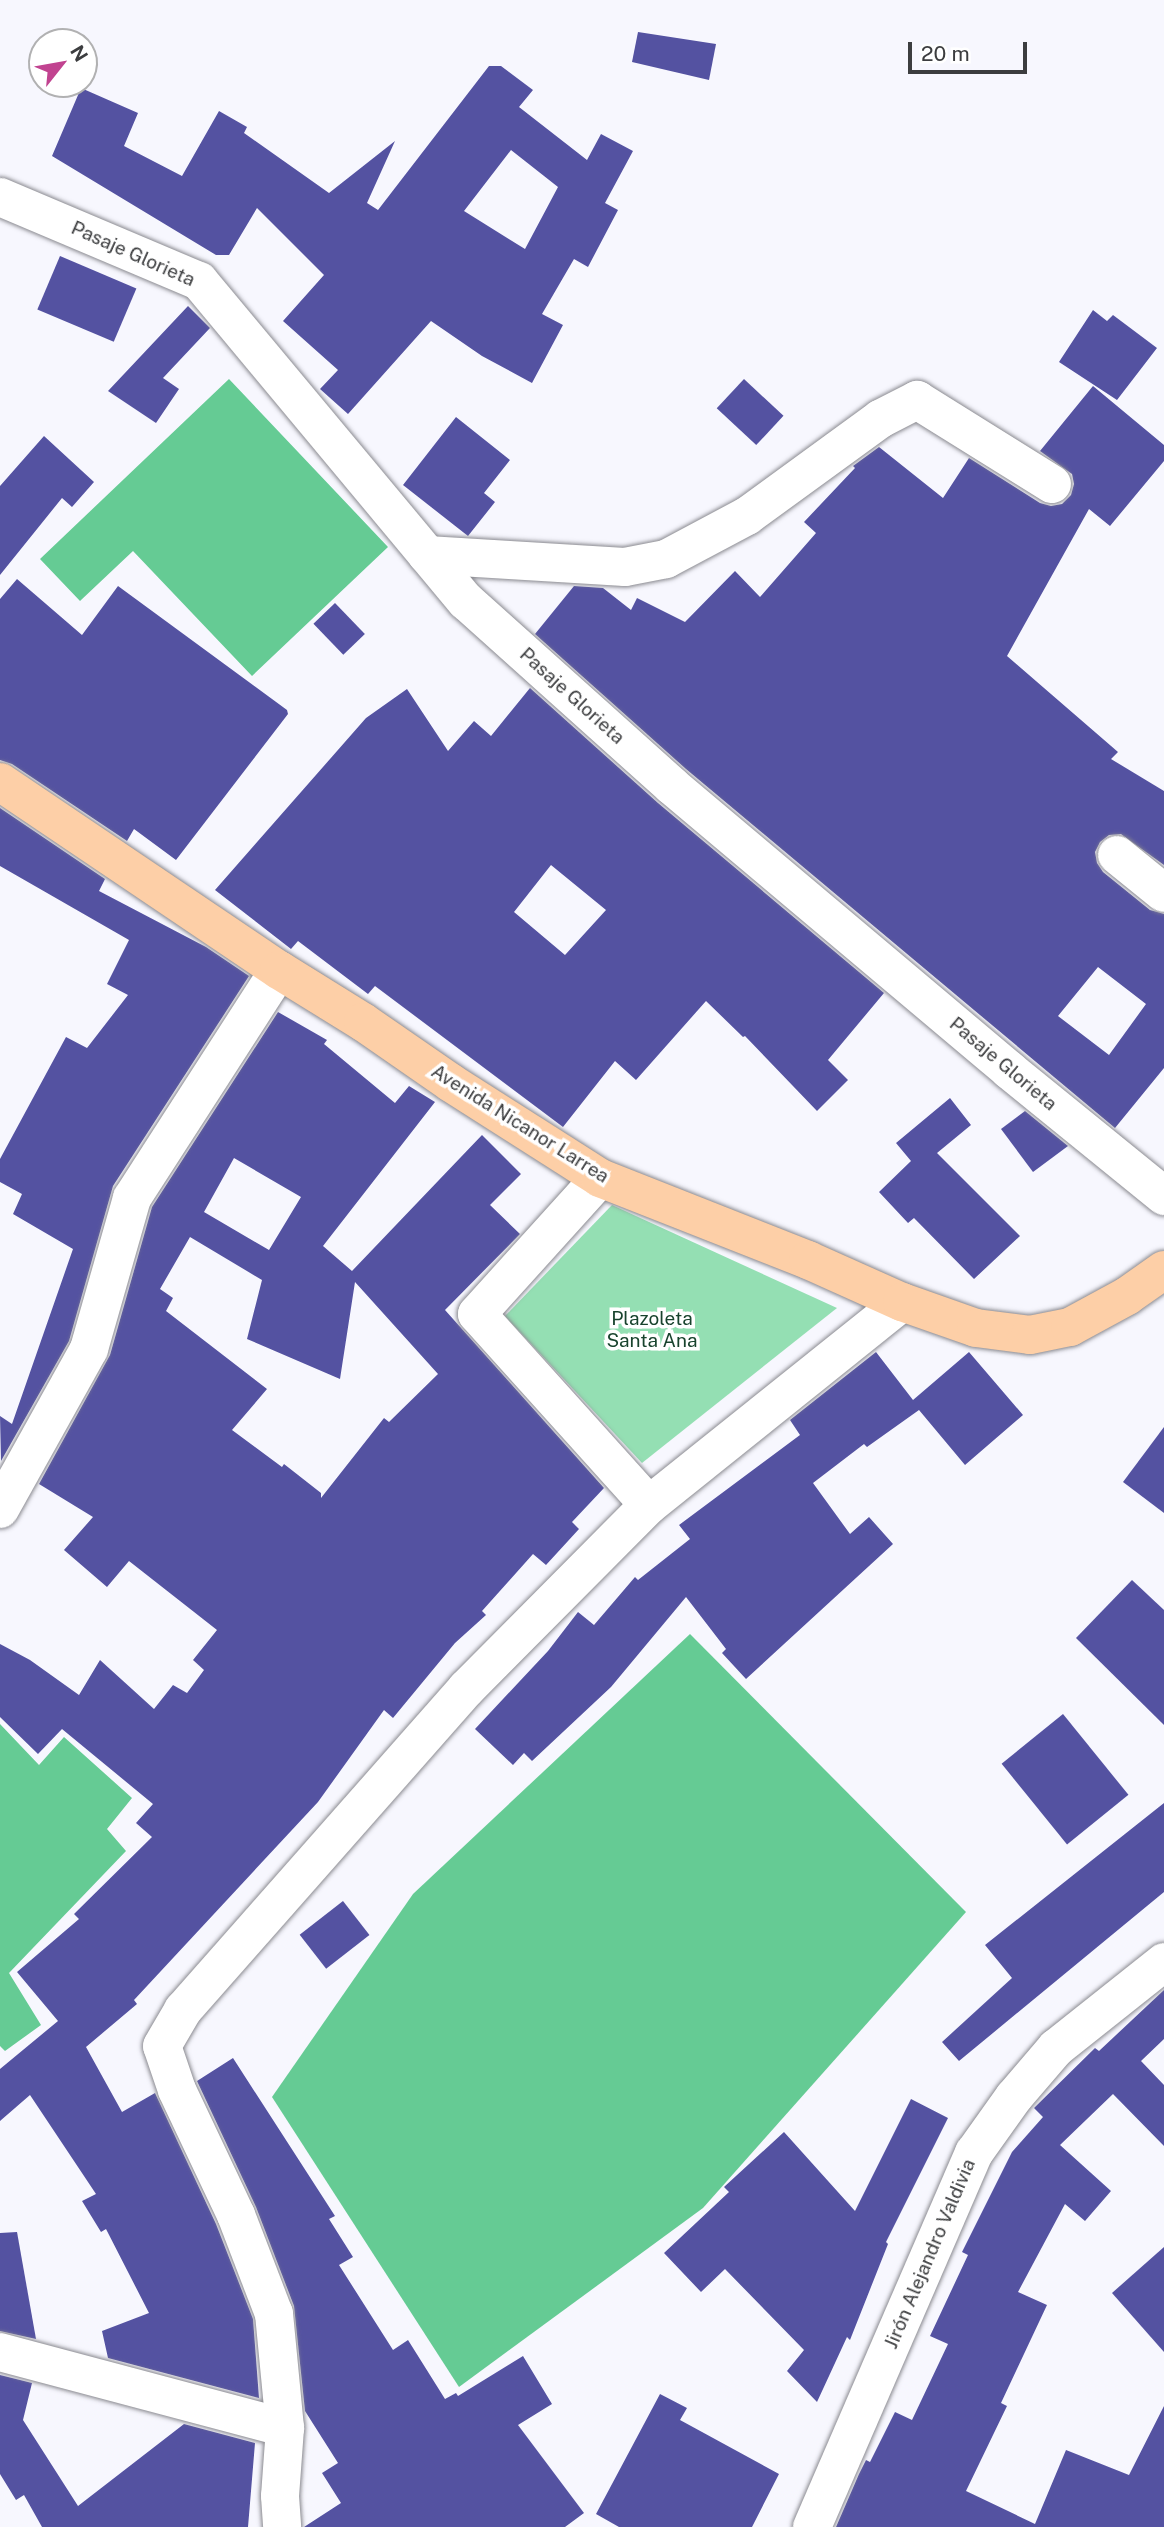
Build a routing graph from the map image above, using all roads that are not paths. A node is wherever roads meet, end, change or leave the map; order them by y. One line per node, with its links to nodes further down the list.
1 (0, 197): 3 (street, Pasaje Glorieta)
2 (1052, 484): 3 (street)
3 (427, 555): 9 (street, Pasaje Glorieta)
4 (0, 782): 7 (main road, Avenida Nicanor Larrea)
5 (1117, 855): 6 (street)
6 (1164, 893)
7 (279, 970): 8 (main road, Avenida Nicanor Larrea); 13 (street)
8 (600, 1178): 11 (main road, Avenida Nicanor Larrea); 12 (street)
9 (1164, 1196)
10 (1164, 1270): 11 (main road, Avenida Nicanor Larrea)
11 (902, 1302): 12 (street)
12 (649, 1505): 16 (street)
13 (0, 1509)
14 (1164, 1962): 18 (street, Jirón Alejandro Valdivia)
15 (0, 2352): 16 (street)
16 (285, 2428): 17 (street)
17 (282, 2527)
18 (812, 2527)

